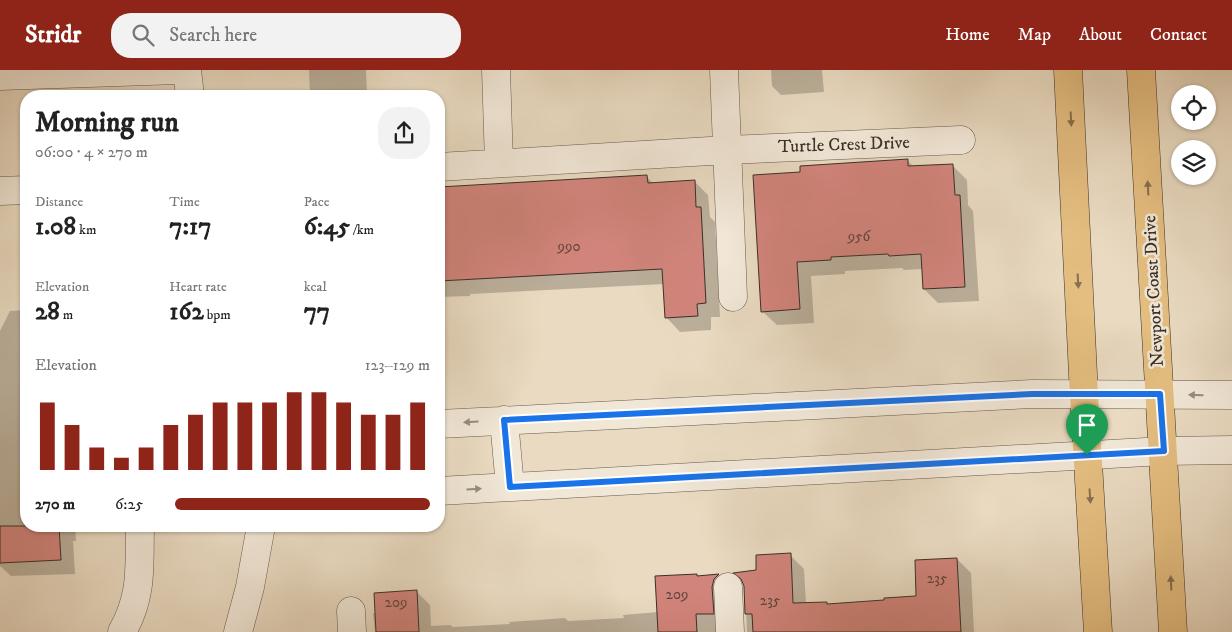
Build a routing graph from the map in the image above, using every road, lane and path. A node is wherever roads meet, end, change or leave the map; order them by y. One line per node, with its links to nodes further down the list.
1 (178, 70): 8 (street)
2 (187, 70): 9 (street)
3 (496, 70): 12 (street)
4 (724, 70): 11 (street)
5 (1068, 70): 18 (main road, one-way to 18)
6 (1142, 70): 17 (main road, Newport Coast Drive, one-way to 6)
7 (0, 76): 8 (street)
8 (115, 80)
9 (189, 90)
10 (961, 140): 11 (street, Turtle Crest Drive)
11 (727, 150): 12 (street, Turtle Crest Drive); 16 (street)
12 (499, 163): 13 (street, Turtle Crest Drive)
13 (445, 167)
14 (20, 190): 15 (street)
15 (0, 191)
16 (733, 297)
17 (1160, 394): 18 (street); 19 (street, one-way to 17); 23 (main road, Newport Coast Drive)
18 (1084, 395): 20 (street); 24 (main road)
19 (1232, 395)
20 (504, 420): 21 (street, one-way to 21); 25 (street)
21 (445, 424)
22 (1232, 450): 23 (street)
23 (1164, 451): 24 (street); 34 (main road, Newport Coast Drive, one-way to 23)
24 (1087, 455): 25 (street); 33 (main road, one-way to 33)
25 (510, 487): 26 (street, one-way to 25)
26 (445, 492)
27 (140, 532): 30 (street)
28 (260, 532): 31 (street)
29 (728, 587): 32 (street)
30 (122, 632)
31 (238, 632)
32 (730, 632)
33 (1098, 632)
34 (1173, 632)

